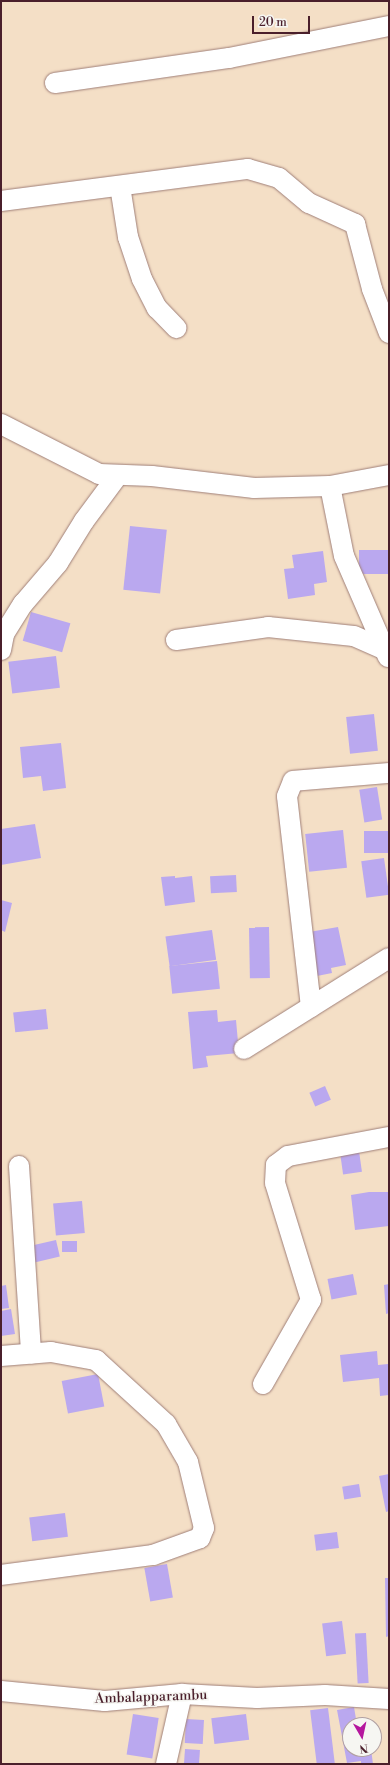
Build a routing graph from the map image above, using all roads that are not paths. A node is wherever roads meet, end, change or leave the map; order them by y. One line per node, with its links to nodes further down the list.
1 (389, 26): 2 (street)
2 (56, 83)
3 (120, 186): 4 (street); 5 (street); 6 (street)
4 (1, 201)
5 (176, 328)
6 (389, 333)
7 (1, 424): 8 (street)
8 (118, 475): 10 (street); 12 (street)
9 (389, 475): 10 (street)
10 (330, 486): 13 (street)
11 (176, 640): 13 (street)
12 (1, 650)
13 (388, 656)
14 (389, 773): 16 (street)
15 (389, 958): 16 (street)
16 (311, 1007): 17 (street)
17 (244, 1049)
18 (389, 1137): 22 (street)
19 (19, 1166): 20 (street)
20 (31, 1354): 21 (street); 23 (street)
21 (1, 1356)
22 (263, 1384)
23 (1, 1575)
24 (1, 1691): 25 (street, Ambalapparambu)
25 (182, 1694): 26 (street, Ambalapparambu); 27 (street)
26 (389, 1699)
27 (166, 1764)

